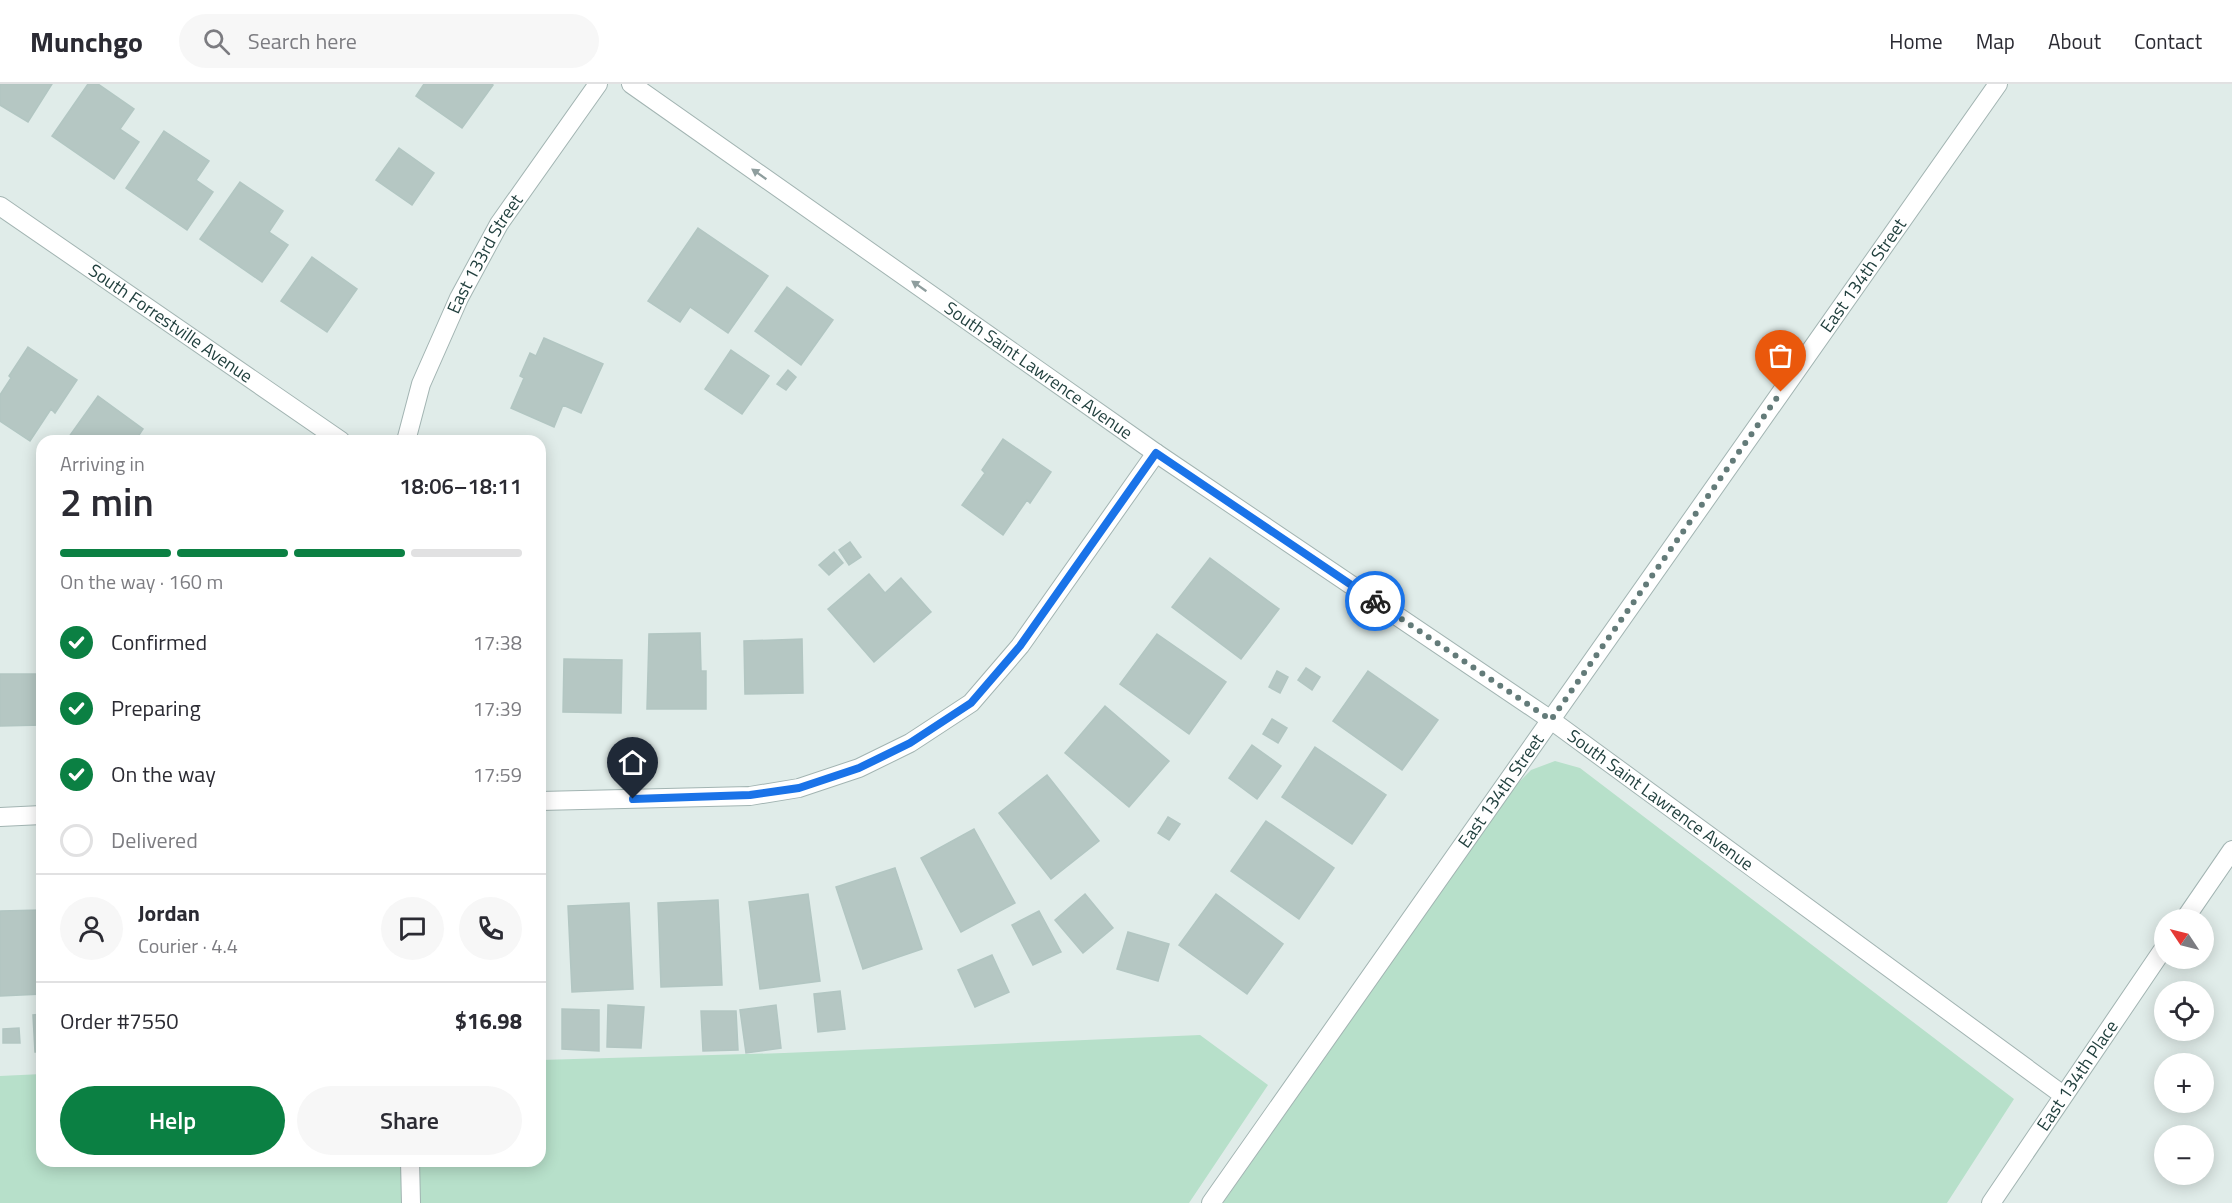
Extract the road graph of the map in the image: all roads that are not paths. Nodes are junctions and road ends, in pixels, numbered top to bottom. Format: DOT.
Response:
graph roads {
  1 [pos="598,84"];
  2 [pos="631,84"];
  3 [pos="1998,84"];
  4 [pos="0,206"];
  5 [pos="332,435"];
  6 [pos="408,435"];
  7 [pos="1156,453"];
  8 [pos="1551,720"];
  9 [pos="546,801"];
  10 [pos="36,815"];
  11 [pos="0,817"];
  12 [pos="2232,850"];
  13 [pos="2192,909"];
  14 [pos="2154,963"];
  15 [pos="2063,1095"];
  16 [pos="410,1167"];
  17 [pos="411,1203"];
  18 [pos="1211,1203"];
  19 [pos="1990,1203"];
  1 -- 6 [label="street, East 133rd Street"];
  7 -- 2 [label="street, South Saint Lawrence Avenue, one-way"];
  3 -- 8 [label="street, East 134th Street"];
  4 -- 5 [label="street, South Forrestville Avenue"];
  7 -- 8 [label="street, South Saint Lawrence Avenue"];
  7 -- 9 [label="street"];
  8 -- 15 [label="street, South Saint Lawrence Avenue"];
  8 -- 18 [label="street, East 134th Street"];
  10 -- 11 [label="street"];
  12 -- 13 [label="street"];
  14 -- 15 [label="street, East 134th Place"];
  15 -- 19 [label="street, East 134th Place"];
  16 -- 17 [label="street"];
}
